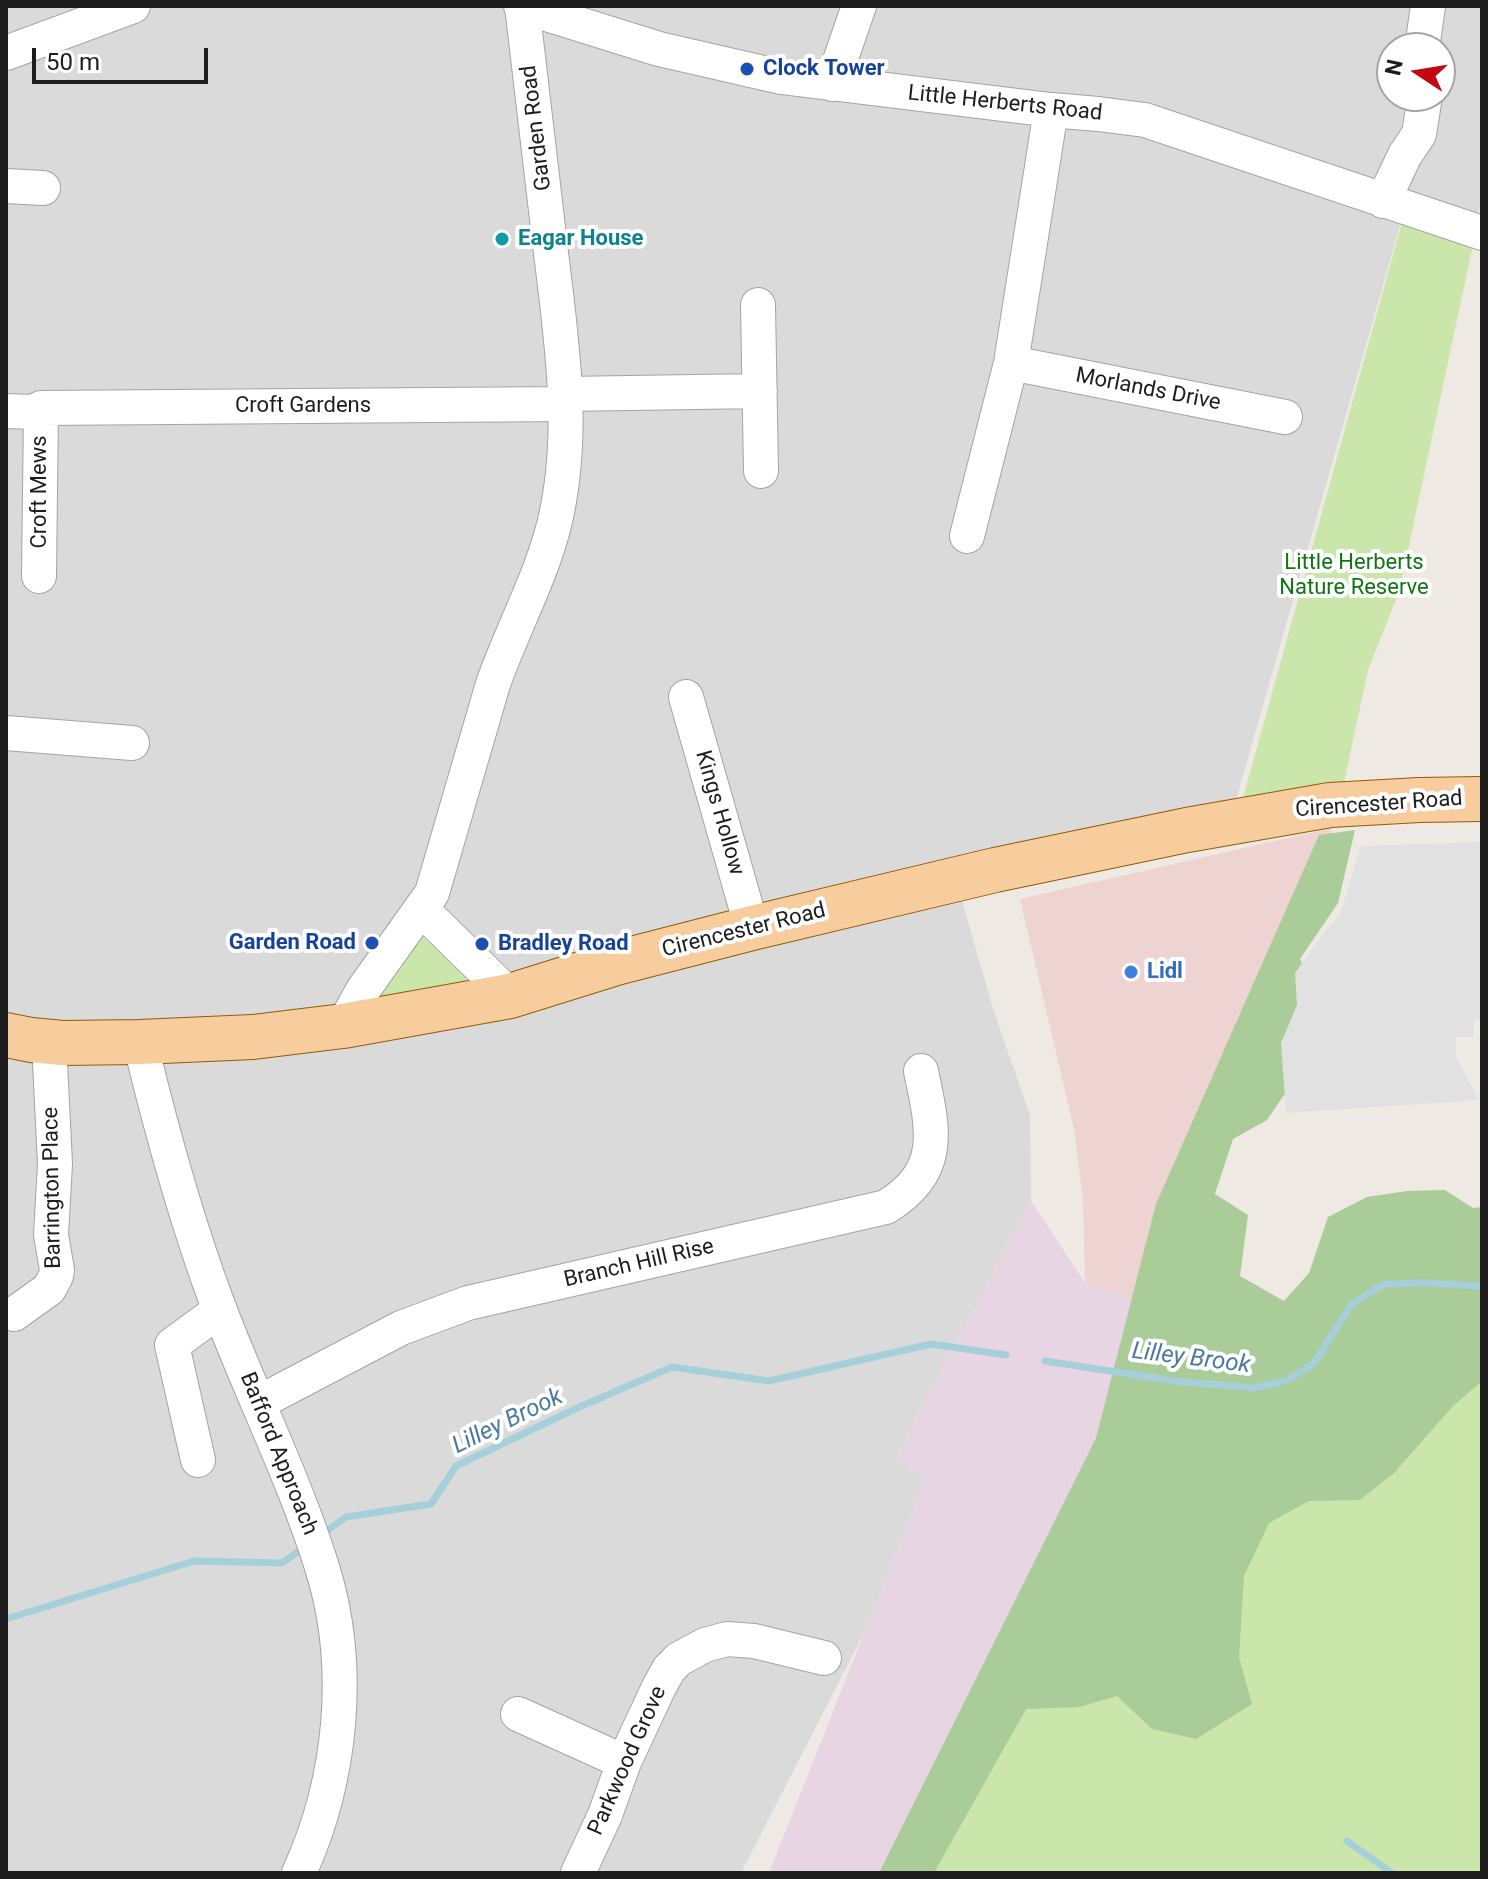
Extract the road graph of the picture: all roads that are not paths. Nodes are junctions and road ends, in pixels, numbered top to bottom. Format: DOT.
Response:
graph roads {
  1 [pos="133,6"];
  2 [pos="521,6"];
  3 [pos="859,6"];
  4 [pos="1428,6"];
  5 [pos="1424,32"];
  6 [pos="6,53"];
  7 [pos="832,84"];
  8 [pos="1051,110"];
  9 [pos="1422,112"];
  10 [pos="6,186"];
  11 [pos="43,188"];
  12 [pos="1383,201"];
  13 [pos="1482,233"];
  14 [pos="758,305"];
  15 [pos="1011,363"];
  16 [pos="760,391"];
  17 [pos="565,399"];
  18 [pos="6,403"];
  19 [pos="41,408"];
  20 [pos="6,411"];
  21 [pos="1285,417"];
  22 [pos="761,471"];
  23 [pos="967,536"];
  24 [pos="39,576"];
  25 [pos="686,697"];
  26 [pos="6,733"];
  27 [pos="132,743"];
  28 [pos="1482,799"];
  29 [pos="421,909"];
  30 [pos="752,928"];
  31 [pos="510,996"];
  32 [pos="343,1026"];
  33 [pos="6,1035"];
  34 [pos="49,1042"];
  35 [pos="140,1042"];
  36 [pos="921,1071"];
  37 [pos="220,1310"];
  38 [pos="14,1314"];
  39 [pos="258,1403"];
  40 [pos="198,1460"];
  41 [pos="824,1658"];
  42 [pos="518,1714"];
  43 [pos="624,1762"];
  44 [pos="310,1869"];
  45 [pos="578,1873"];
  1 -- 6 [label="street"];
  2 -- 7 [label="street, Little Herberts Road"];
  2 -- 17 [label="street, Garden Road"];
  3 -- 7 [label="street"];
  4 -- 5 [label="street"];
  7 -- 8 [label="street, Little Herberts Road"];
  8 -- 12 [label="street, Little Herberts Road"];
  8 -- 15 [label="street"];
  9 -- 12 [label="street"];
  10 -- 11 [label="street"];
  12 -- 13 [label="street, Little Herberts Road"];
  14 -- 16 [label="street"];
  15 -- 21 [label="street, Morlands Drive"];
  15 -- 23 [label="street"];
  16 -- 17 [label="street"];
  16 -- 22 [label="street"];
  17 -- 19 [label="street, Croft Gardens"];
  17 -- 29 [label="street, Garden Road"];
  18 -- 19 [label="street"];
  19 -- 20 [label="street"];
  19 -- 24 [label="street, Croft Mews"];
  25 -- 30 [label="street, Kings Hollow"];
  26 -- 27 [label="street"];
  28 -- 30 [label="main road, Cirencester Road"];
  29 -- 31 [label="street"];
  29 -- 32 [label="street"];
  30 -- 31 [label="main road, Cirencester Road"];
  31 -- 32 [label="main road, Cirencester Road"];
  32 -- 35 [label="main road, Cirencester Road"];
  33 -- 34 [label="main road, Cirencester Road"];
  34 -- 35 [label="main road, Cirencester Road"];
  34 -- 38 [label="street, Barrington Place"];
  35 -- 37 [label="street, Bafford Approach"];
  36 -- 39 [label="street, Branch Hill Rise"];
  37 -- 39 [label="street, Bafford Approach"];
  37 -- 40 [label="street"];
  39 -- 44 [label="street, Bafford Approach"];
  41 -- 43 [label="street, Parkwood Grove"];
  42 -- 43 [label="street"];
  43 -- 45 [label="street, Parkwood Grove"];
}
